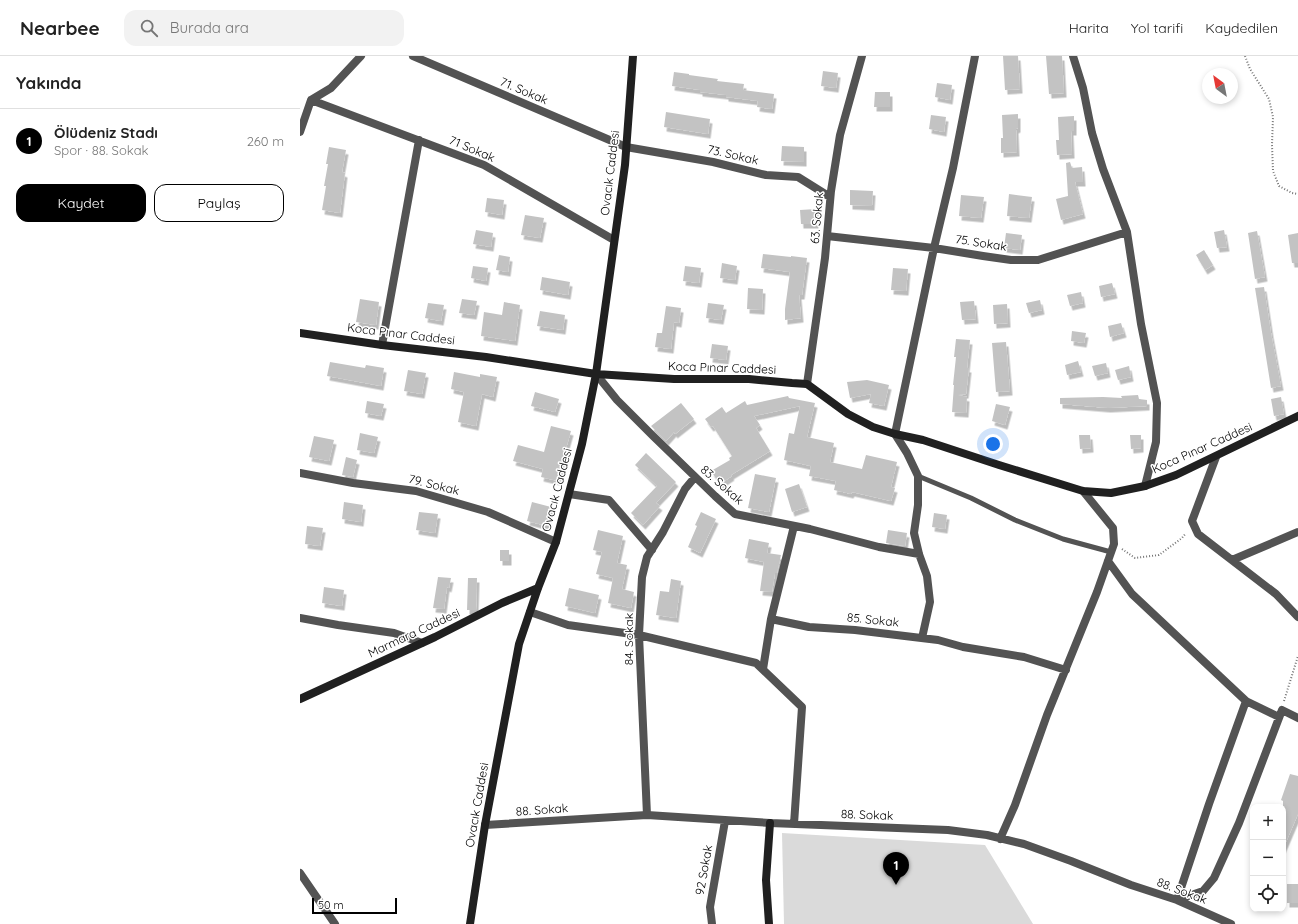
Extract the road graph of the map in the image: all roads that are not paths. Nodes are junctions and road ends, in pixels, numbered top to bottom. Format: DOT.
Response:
graph roads {
  1 [pos="361,56"];
  2 [pos="413,56"];
  3 [pos="633,56"];
  4 [pos="862,56"];
  5 [pos="975,56"];
  6 [pos="1073,56"];
  7 [pos="311,100"];
  8 [pos="300,132"];
  9 [pos="419,140"];
  10 [pos="626,147"];
  11 [pos="830,197"];
  12 [pos="1127,232"];
  13 [pos="827,236"];
  14 [pos="614,240"];
  15 [pos="934,248"];
  16 [pos="300,333"];
  17 [pos="382,344"];
  18 [pos="596,374"];
  19 [pos="807,384"];
  20 [pos="1298,416"];
  21 [pos="895,434"];
  22 [pos="1216,457"];
  23 [pos="300,473"];
  24 [pos="918,476"];
  25 [pos="695,477"];
  26 [pos="1146,486"];
  27 [pos="1083,491"];
  28 [pos="569,494"];
  29 [pos="794,526"];
  30 [pos="1298,532"];
  31 [pos="556,542"];
  32 [pos="652,550"];
  33 [pos="1111,552"];
  34 [pos="919,554"];
  35 [pos="1232,560"];
  36 [pos="1108,561"];
  37 [pos="538,588"];
  38 [pos="530,612"];
  39 [pos="1298,617"];
  40 [pos="300,618"];
  41 [pos="771,619"];
  42 [pos="639,635"];
  43 [pos="922,638"];
  44 [pos="422,643"];
  45 [pos="763,669"];
  46 [pos="1066,670"];
  47 [pos="300,699"];
  48 [pos="1246,701"];
  49 [pos="1280,713"];
  50 [pos="1298,718"];
  51 [pos="647,815"];
  52 [pos="725,820"];
  53 [pos="770,823"];
  54 [pos="794,824"];
  55 [pos="485,826"];
  56 [pos="1000,838"];
  57 [pos="300,873"];
  58 [pos="1177,900"];
  59 [pos="335,924"];
  60 [pos="470,924"];
  61 [pos="712,924"];
  62 [pos="769,924"];
  63 [pos="1232,924"];
  1 -- 7 [label="street"];
  2 -- 10 [label="street, 71. Sokak"];
  3 -- 10 [label="street, Ovacık Caddesi"];
  4 -- 11 [label="street, 63. Sokak"];
  5 -- 15 [label="street"];
  6 -- 12 [label="street"];
  7 -- 8 [label="street"];
  7 -- 9 [label="street, 71 Sokak"];
  9 -- 14 [label="street, 71 Sokak"];
  9 -- 17 [label="street"];
  10 -- 11 [label="street, 73. Sokak"];
  10 -- 14 [label="street, Ovacık Caddesi"];
  11 -- 13 [label="street, 63. Sokak"];
  12 -- 15 [label="street, 75. Sokak"];
  12 -- 26 [label="street"];
  13 -- 15 [label="street, 75. Sokak"];
  13 -- 19 [label="street, 63. Sokak"];
  14 -- 18 [label="street, Ovacık Caddesi"];
  15 -- 21 [label="street"];
  16 -- 17 [label="street, Koca Pınar Caddesi"];
  17 -- 18 [label="street, Koca Pınar Caddesi"];
  18 -- 19 [label="street, Koca Pınar Caddesi"];
  18 -- 25 [label="street, 83. Sokak"];
  18 -- 28 [label="street, Ovacık Caddesi"];
  19 -- 21 [label="street, Koca Pınar Caddesi"];
  20 -- 22 [label="street, Koca Pınar Caddesi"];
  21 -- 24 [label="street"];
  21 -- 27 [label="street, Koca Pınar Caddesi"];
  22 -- 26 [label="street, Koca Pınar Caddesi"];
  22 -- 35 [label="street"];
  23 -- 31 [label="street, 79. Sokak"];
  24 -- 33 [label="lane"];
  24 -- 34 [label="street"];
  25 -- 29 [label="street, 83. Sokak"];
  25 -- 32 [label="street, 84. Sokak"];
  26 -- 27 [label="street, Koca Pınar Caddesi"];
  27 -- 33 [label="street"];
  28 -- 31 [label="street, Ovacık Caddesi"];
  28 -- 32 [label="street"];
  29 -- 34 [label="street, 83. Sokak"];
  29 -- 41 [label="street"];
  30 -- 35 [label="street"];
  31 -- 37 [label="street, Ovacık Caddesi"];
  32 -- 42 [label="street, 84. Sokak"];
  33 -- 36 [label="street"];
  34 -- 43 [label="street"];
  35 -- 39 [label="street"];
  36 -- 46 [label="street"];
  36 -- 48 [label="street"];
  37 -- 38 [label="street, Ovacık Caddesi"];
  37 -- 44 [label="street, Marmara Caddesi"];
  38 -- 42 [label="street"];
  38 -- 55 [label="street, Ovacık Caddesi"];
  40 -- 44 [label="street"];
  41 -- 43 [label="street, 85. Sokak"];
  41 -- 45 [label="street"];
  42 -- 45 [label="street"];
  42 -- 51 [label="street, 84. Sokak"];
  43 -- 46 [label="street, 85. Sokak"];
  44 -- 47 [label="street, Marmara Caddesi"];
  45 -- 54 [label="street"];
  46 -- 56 [label="street"];
  48 -- 49 [label="street"];
  48 -- 58 [label="street"];
  49 -- 50 [label="street"];
  49 -- 58 [label="street"];
  51 -- 52 [label="street, 88. Sokak"];
  51 -- 55 [label="street, 88. Sokak"];
  52 -- 53 [label="street, 88. Sokak"];
  52 -- 61 [label="street, 92 Sokak"];
  53 -- 54 [label="street, 88. Sokak"];
  53 -- 62 [label="street"];
  54 -- 56 [label="street, 88. Sokak"];
  55 -- 60 [label="street, Ovacık Caddesi"];
  56 -- 58 [label="street, 88. Sokak"];
  57 -- 59 [label="street"];
  58 -- 63 [label="street, 88. Sokak"];
}
